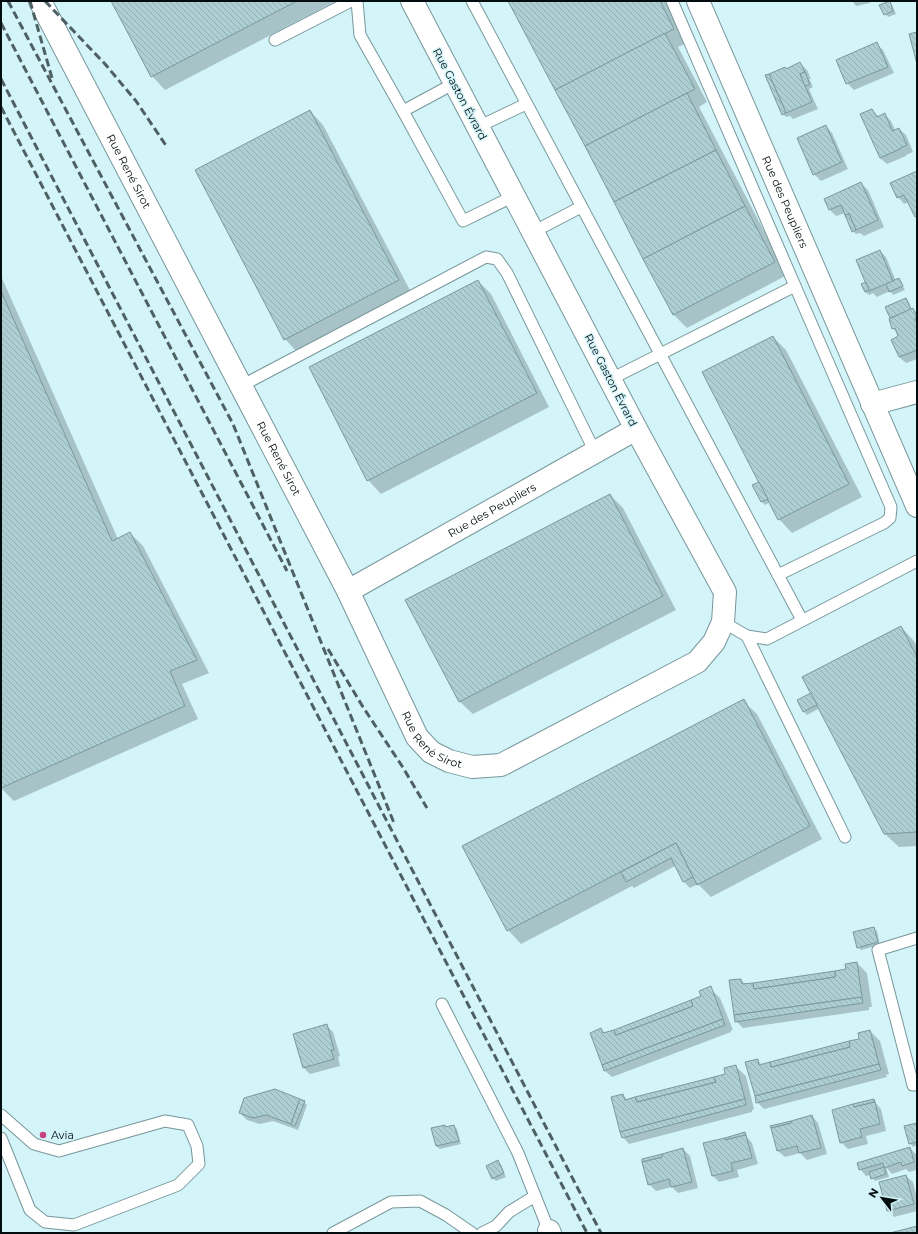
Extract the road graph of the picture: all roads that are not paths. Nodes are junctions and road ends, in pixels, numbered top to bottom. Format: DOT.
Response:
graph roads {
  1 [pos="40,1"];
  2 [pos="351,1"];
  3 [pos="358,1"];
  4 [pos="412,1"];
  5 [pos="472,1"];
  6 [pos="672,1"];
  7 [pos="698,1"];
  8 [pos="275,40"];
  9 [pos="455,83"];
  10 [pos="526,104"];
  11 [pos="403,110"];
  12 [pos="478,127"];
  13 [pos="514,196"];
  14 [pos="581,207"];
  15 [pos="533,232"];
  16 [pos="795,286"];
  17 [pos="659,354"];
  18 [pos="610,379"];
  19 [pos="241,386"];
  20 [pos="917,392"];
  21 [pos="872,404"];
  22 [pos="636,429"];
  23 [pos="595,452"];
  24 [pos="917,506"];
  25 [pos="917,561"];
  26 [pos="778,575"];
  27 [pos="348,591"];
  28 [pos="802,620"];
  29 [pos="723,622"];
  30 [pos="747,636"];
  31 [pos="600,713"];
  32 [pos="845,836"];
  33 [pos="917,938"];
  34 [pos="442,1004"];
  35 [pos="917,1085"];
  36 [pos="1,1115"];
  37 [pos="1,1138"];
  38 [pos="535,1196"];
  39 [pos="550,1232"];
  40 [pos="333,1233"];
  41 [pos="472,1233"];
  42 [pos="482,1233"];
  1 -- 19 [label="street, Rue René Sirot"];
  2 -- 8 [label="lane"];
  3 -- 11 [label="lane"];
  4 -- 9 [label="street, Rue Gaston Évrard"];
  5 -- 10 [label="lane"];
  6 -- 16 [label="lane"];
  7 -- 21 [label="street, Rue des Peupliers"];
  9 -- 11 [label="lane"];
  9 -- 12 [label="street, Rue Gaston Évrard"];
  10 -- 12 [label="lane"];
  10 -- 14 [label="lane"];
  11 -- 13 [label="lane"];
  12 -- 13 [label="street, Rue Gaston Évrard"];
  13 -- 15 [label="street, Rue Gaston Évrard"];
  14 -- 15 [label="lane"];
  14 -- 17 [label="lane"];
  15 -- 18 [label="street, Rue Gaston Évrard"];
  16 -- 17 [label="lane"];
  16 -- 26 [label="lane"];
  17 -- 18 [label="lane"];
  17 -- 26 [label="lane"];
  18 -- 22 [label="street, Rue Gaston Évrard"];
  19 -- 23 [label="lane"];
  19 -- 27 [label="street, Rue René Sirot"];
  20 -- 21 [label="street"];
  21 -- 24 [label="street, Rue des Peupliers"];
  22 -- 23 [label="street, Rue des Peupliers"];
  22 -- 29 [label="street, Rue Gaston Évrard"];
  23 -- 27 [label="street, Rue des Peupliers"];
  25 -- 28 [label="lane"];
  26 -- 28 [label="lane"];
  27 -- 31 [label="street, Rue René Sirot"];
  28 -- 30 [label="lane"];
  29 -- 30 [label="lane"];
  29 -- 31 [label="street, Rue Gaston Évrard"];
  30 -- 32 [label="lane"];
  33 -- 35 [label="lane"];
  34 -- 38 [label="lane"];
  36 -- 37 [label="lane"];
  38 -- 39 [label="lane"];
  38 -- 42 [label="lane"];
  40 -- 41 [label="lane"];
}
